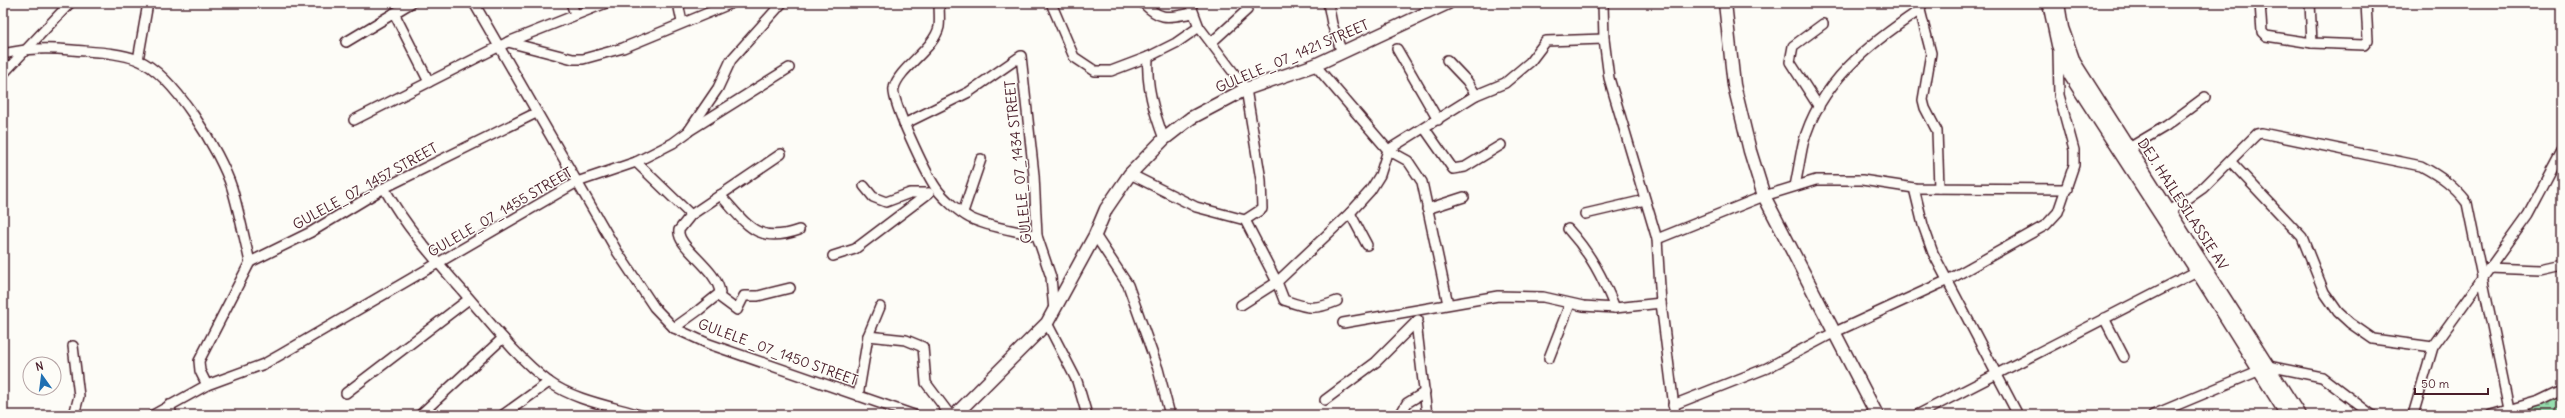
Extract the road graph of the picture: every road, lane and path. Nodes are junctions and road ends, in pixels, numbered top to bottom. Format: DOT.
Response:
graph roads {
  1 [pos="70,3"];
  2 [pos="148,3"];
  3 [pos="411,3"];
  4 [pos="474,3"];
  5 [pos="570,3"];
  6 [pos="606,3"];
  7 [pos="678,3"];
  8 [pos="732,3"];
  9 [pos="782,3"];
  10 [pos="939,3"];
  11 [pos="1051,3"];
  12 [pos="1143,3"];
  13 [pos="1190,3"];
  14 [pos="1328,3"];
  15 [pos="1448,3"];
  16 [pos="1603,3"];
  17 [pos="1724,3"];
  18 [pos="2049,3"];
  19 [pos="2058,3"];
  20 [pos="2260,3"];
  21 [pos="2310,3"];
  22 [pos="2366,3"];
  23 [pos="1921,7"];
  24 [pos="1247,10"];
  25 [pos="1194,12"];
  26 [pos="394,13"];
  27 [pos="575,14"];
  28 [pos="682,22"];
  29 [pos="1823,24"];
  30 [pos="1199,27"];
  31 [pos="1604,39"];
  32 [pos="346,42"];
  33 [pos="508,42"];
  34 [pos="1212,42"];
  35 [pos="2312,43"];
  36 [pos="2058,45"];
  37 [pos="499,47"];
  38 [pos="27,49"];
  39 [pos="1397,49"];
  40 [pos="1342,53"];
  41 [pos="3,54"];
  42 [pos="1148,56"];
  43 [pos="138,60"];
  44 [pos="1447,60"];
  45 [pos="1315,65"];
  46 [pos="789,68"];
  47 [pos="3,74"];
  48 [pos="429,82"];
  49 [pos="1246,89"];
  50 [pos="1476,95"];
  51 [pos="2205,97"];
  52 [pos="1819,106"];
  53 [pos="536,113"];
  54 [pos="354,120"];
  55 [pos="1438,120"];
  56 [pos="904,124"];
  57 [pos="1425,129"];
  58 [pos="688,132"];
  59 [pos="1164,139"];
  60 [pos="1501,145"];
  61 [pos="2129,148"];
  62 [pos="1388,150"];
  63 [pos="2562,151"];
  64 [pos="781,154"];
  65 [pos="981,159"];
  66 [pos="636,162"];
  67 [pos="2231,162"];
  68 [pos="1130,174"];
  69 [pos="576,182"];
  70 [pos="864,186"];
  71 [pos="1795,186"];
  72 [pos="384,188"];
  73 [pos="1914,188"];
  74 [pos="1939,188"];
  75 [pos="2067,189"];
  76 [pos="932,191"];
  77 [pos="720,195"];
  78 [pos="1464,196"];
  79 [pos="1764,196"];
  80 [pos="1645,200"];
  81 [pos="1427,209"];
  82 [pos="2170,211"];
  83 [pos="963,212"];
  84 [pos="1350,213"];
  85 [pos="1585,214"];
  86 [pos="691,215"];
  87 [pos="1245,220"];
  88 [pos="1568,229"];
  89 [pos="799,230"];
  90 [pos="1095,235"];
  91 [pos="1038,236"];
  92 [pos="1656,239"];
  93 [pos="1367,245"];
  94 [pos="833,256"];
  95 [pos="250,262"];
  96 [pos="438,263"];
  97 [pos="2562,265"];
  98 [pos="2489,268"];
  99 [pos="2197,270"];
  100 [pos="2483,278"];
  101 [pos="1948,280"];
  102 [pos="1277,282"];
  103 [pos="790,288"];
  104 [pos="718,296"];
  105 [pos="469,299"];
  106 [pos="1337,301"];
  107 [pos="1661,303"];
  108 [pos="1448,304"];
  109 [pos="1570,304"];
  110 [pos="1241,305"];
  111 [pos="880,307"];
  112 [pos="1615,308"];
  113 [pos="1431,309"];
  114 [pos="1054,311"];
  115 [pos="2104,318"];
  116 [pos="1416,322"];
  117 [pos="1047,323"];
  118 [pos="1343,323"];
  119 [pos="674,328"];
  120 [pos="1833,333"];
  121 [pos="868,336"];
  122 [pos="503,338"];
  123 [pos="73,346"];
  124 [pos="2432,347"];
  125 [pos="2124,357"];
  126 [pos="1549,358"];
  127 [pos="2263,368"];
  128 [pos="1996,376"];
  129 [pos="549,382"];
  130 [pos="207,385"];
  131 [pos="2562,390"];
  132 [pos="1426,392"];
  133 [pos="346,393"];
  134 [pos="858,396"];
  135 [pos="1325,400"];
  136 [pos="168,405"];
  137 [pos="1673,405"];
  138 [pos="2509,409"];
  139 [pos="74,415"];
  140 [pos="153,415"];
  141 [pos="172,415"];
  142 [pos="420,415"];
  143 [pos="502,415"];
  144 [pos="639,415"];
  145 [pos="914,415"];
  146 [pos="950,415"];
  147 [pos="955,415"];
  148 [pos="1086,415"];
  149 [pos="1170,415"];
  150 [pos="1400,415"];
  151 [pos="1427,415"];
  152 [pos="1675,415"];
  153 [pos="1877,415"];
  154 [pos="1918,415"];
  155 [pos="2018,415"];
  156 [pos="2153,415"];
  157 [pos="2286,415"];
  158 [pos="2299,415"];
  159 [pos="2372,415"];
  160 [pos="2413,415"];
  161 [pos="2491,415"];
  1 -- 38 [label="street"];
  2 -- 43 [label="street"];
  3 -- 26 [label="street"];
  4 -- 37 [label="street, GULELE _07_1450 STREET"];
  5 -- 27 [label="street"];
  6 -- 27 [label="street"];
  7 -- 28 [label="street"];
  8 -- 28 [label="street"];
  9 -- 58 [label="street, GULELE_07_1455 STREET"];
  10 -- 56 [label="street"];
  11 -- 42 [label="street"];
  12 -- 25 [label="street"];
  13 -- 25 [label="street"];
  14 -- 40 [label="street"];
  15 -- 40 [label="main road, GULELE _07_1421 STREET"];
  16 -- 31 [label="street"];
  17 -- 79 [label="main road"];
  18 -- 36 [label="main road"];
  19 -- 61 [label="main road, DEJ. HAILESILASSIE AV"];
  20 -- 35 [label="street"];
  21 -- 35 [label="street"];
  22 -- 35 [label="street"];
  23 -- 52 [label="street"];
  23 -- 74 [label="street"];
  24 -- 34 [label="street"];
  25 -- 30 [label="street"];
  26 -- 32 [label="street"];
  26 -- 48 [label="street"];
  27 -- 33 [label="street"];
  28 -- 33 [label="street"];
  29 -- 52 [label="street"];
  30 -- 34 [label="street"];
  30 -- 42 [label="street"];
  31 -- 50 [label="street"];
  31 -- 80 [label="street"];
  33 -- 37 [label="street"];
  34 -- 49 [label="street"];
  36 -- 75 [label="street"];
  36 -- 99 [label="main road"];
  37 -- 48 [label="street"];
  37 -- 53 [label="street, GULELE _07_1450 STREET"];
  38 -- 41 [label="street"];
  38 -- 43 [label="street"];
  38 -- 47 [label="street"];
  39 -- 55 [label="street"];
  40 -- 45 [label="main road, GULELE _07_1421 STREET"];
  42 -- 59 [label="street"];
  43 -- 95 [label="street"];
  44 -- 50 [label="street"];
  45 -- 49 [label="main road, GULELE _07_1421 STREET"];
  45 -- 62 [label="street"];
  46 -- 58 [label="street"];
  48 -- 54 [label="street"];
  49 -- 59 [label="main road, GULELE _07_1421 STREET"];
  49 -- 87 [label="street"];
  50 -- 55 [label="street"];
  51 -- 61 [label="street"];
  52 -- 71 [label="street"];
  53 -- 69 [label="street, GULELE _07_1450 STREET"];
  53 -- 72 [label="street, GULELE_07_1457 STREET"];
  55 -- 57 [label="street"];
  56 -- 76 [label="street"];
  56 -- 91 [label="street, GULELE_07_1434 STREET"];
  57 -- 60 [label="street"];
  57 -- 62 [label="street"];
  58 -- 66 [label="street, GULELE_07_1455 STREET"];
  59 -- 68 [label="main road, GULELE _07_1421 STREET"];
  61 -- 82 [label="main road, DEJ. HAILESILASSIE AV"];
  62 -- 81 [label="street"];
  62 -- 84 [label="street"];
  63 -- 98 [label="street"];
  64 -- 77 [label="street"];
  65 -- 83 [label="street"];
  66 -- 69 [label="street, GULELE_07_1455 STREET"];
  66 -- 86 [label="street"];
  67 -- 82 [label="street"];
  67 -- 100 [label="street"];
  67 -- 124 [label="street"];
  68 -- 87 [label="street"];
  68 -- 90 [label="main road, GULELE _07_1421 STREET"];
  69 -- 96 [label="street, GULELE_07_1455 STREET"];
  69 -- 119 [label="street, GULELE _07_1450 STREET"];
  70 -- 76 [label="street"];
  71 -- 73 [label="street"];
  71 -- 79 [label="street"];
  72 -- 95 [label="street, GULELE_07_1457 STREET"];
  72 -- 96 [label="street"];
  73 -- 74 [label="street"];
  73 -- 101 [label="street"];
  74 -- 75 [label="street"];
  75 -- 101 [label="street"];
  76 -- 83 [label="street"];
  76 -- 94 [label="street"];
  77 -- 86 [label="street"];
  77 -- 89 [label="street"];
  78 -- 81 [label="street"];
  79 -- 92 [label="street"];
  79 -- 120 [label="main road"];
  80 -- 85 [label="street"];
  80 -- 92 [label="street"];
  81 -- 108 [label="street"];
  82 -- 127 [label="main road, DEJ. HAILESILASSIE AV"];
  83 -- 91 [label="street"];
  84 -- 93 [label="street"];
  84 -- 102 [label="street"];
  86 -- 104 [label="street"];
  87 -- 102 [label="street"];
  88 -- 112 [label="street"];
  90 -- 114 [label="main road, GULELE _07_1421 STREET"];
  90 -- 149 [label="street"];
  91 -- 114 [label="street, GULELE_07_1434 STREET"];
  92 -- 107 [label="street"];
  95 -- 130 [label="street"];
  96 -- 105 [label="street"];
  96 -- 130 [label="street, GULELE_07_1455 STREET"];
  97 -- 98 [label="street"];
  98 -- 100 [label="street"];
  99 -- 115 [label="street"];
  99 -- 127 [label="main road"];
  100 -- 124 [label="street"];
  100 -- 138 [label="street"];
  101 -- 120 [label="street"];
  101 -- 128 [label="street"];
  102 -- 106 [label="street"];
  102 -- 110 [label="street"];
  103 -- 104 [label="street"];
  104 -- 119 [label="street"];
  105 -- 122 [label="street"];
  105 -- 133 [label="street"];
  107 -- 112 [label="street"];
  107 -- 137 [label="street"];
  108 -- 109 [label="street"];
  108 -- 113 [label="street"];
  109 -- 112 [label="street"];
  109 -- 126 [label="street"];
  111 -- 121 [label="street"];
  113 -- 116 [label="street"];
  113 -- 118 [label="street"];
  114 -- 117 [label="main road, GULELE _07_1421 STREET"];
  115 -- 125 [label="street"];
  115 -- 128 [label="street"];
  116 -- 132 [label="street"];
  116 -- 135 [label="street"];
  117 -- 147 [label="main road, GULELE _07_1421 STREET"];
  117 -- 148 [label="street"];
  119 -- 134 [label="street, GULELE _07_1450 STREET"];
  120 -- 137 [label="street"];
  120 -- 153 [label="main road"];
  121 -- 134 [label="street"];
  121 -- 146 [label="street"];
  122 -- 129 [label="street"];
  122 -- 142 [label="street"];
  123 -- 139 [label="street"];
  124 -- 160 [label="street"];
  127 -- 156 [label="street"];
  127 -- 157 [label="main road"];
  127 -- 158 [label="main road, DEJ. HAILESILASSIE AV"];
  127 -- 159 [label="street"];
  128 -- 154 [label="street"];
  128 -- 155 [label="street"];
  129 -- 143 [label="street"];
  129 -- 144 [label="street"];
  130 -- 136 [label="street, GULELE_07_1455 STREET"];
  131 -- 138 [label="street"];
  132 -- 150 [label="street"];
  132 -- 151 [label="street"];
  134 -- 145 [label="street, GULELE _07_1450 STREET"];
  136 -- 140 [label="street, GULELE_07_1455 STREET"];
  136 -- 141 [label="street"];
  137 -- 152 [label="street"];
  138 -- 161 [label="street"];
}
